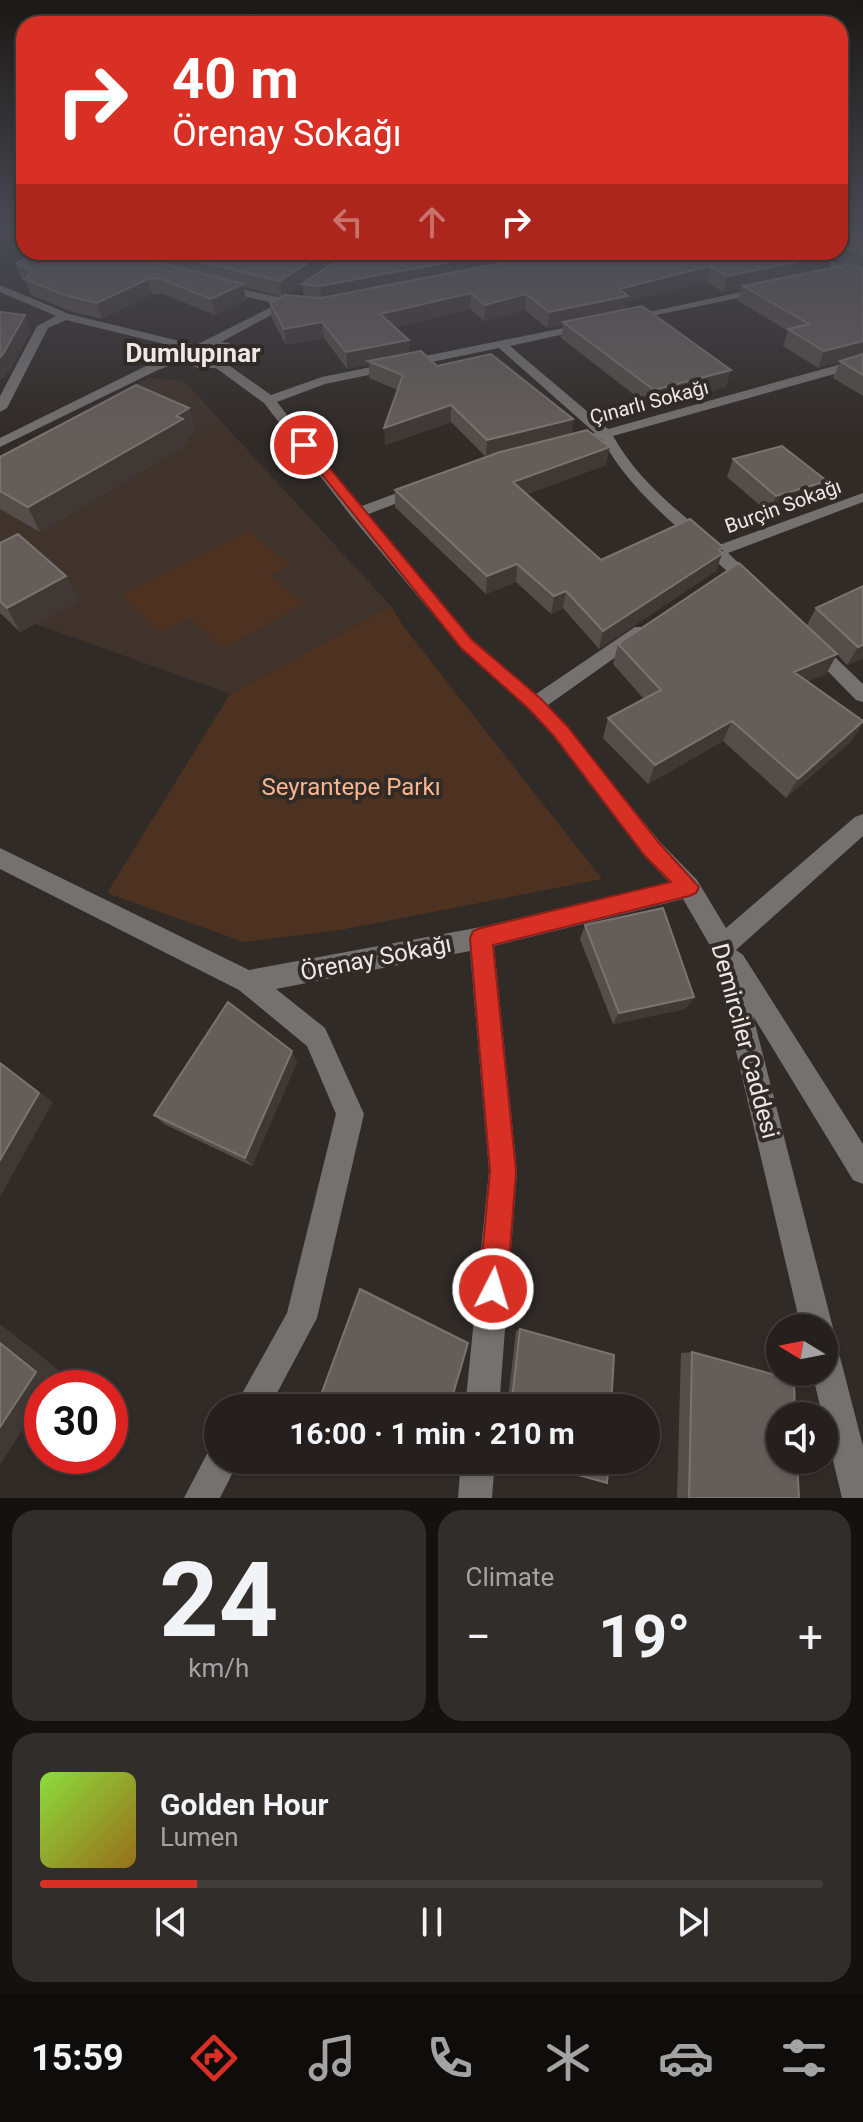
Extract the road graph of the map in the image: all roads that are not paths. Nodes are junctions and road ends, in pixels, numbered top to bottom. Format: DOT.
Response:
graph roads {
  1 [pos="23,298"];
  2 [pos="260,298"];
  3 [pos="293,298"];
  4 [pos="723,298"];
  5 [pos="285,304"];
  6 [pos="310,307"];
  7 [pos="65,316"];
  8 [pos="621,319"];
  9 [pos="606,322"];
  10 [pos="501,344"];
  11 [pos="195,350"];
  12 [pos="863,362"];
  13 [pos="219,364"];
  14 [pos="2,399"];
  15 [pos="269,400"];
  16 [pos="606,435"];
  17 [pos="0,443"];
  18 [pos="562,446"];
  19 [pos="430,486"];
  20 [pos="863,497"];
  21 [pos="356,513"];
  22 [pos="717,551"];
  23 [pos="768,601"];
  24 [pos="657,621"];
  25 [pos="800,632"];
  26 [pos="863,695"];
  27 [pos="535,704"];
  28 [pos="863,823"];
  29 [pos="3,863"];
  30 [pos="689,887"];
  31 [pos="481,938"];
  32 [pos="723,946"];
  33 [pos="248,982"];
  34 [pos="863,1170"];
  35 [pos="814,1314"];
  36 [pos="831,1386"];
  37 [pos="259,1394"];
  38 [pos="483,1394"];
  39 [pos="214,1474"];
  40 [pos="477,1474"];
  41 [pos="201,1498"];
  42 [pos="475,1498"];
  43 [pos="859,1498"];
  1 -- 7 [label="street"];
  2 -- 5 [label="street"];
  3 -- 5 [label="street"];
  4 -- 8 [label="street"];
  5 -- 6 [label="street"];
  5 -- 11 [label="street"];
  7 -- 11 [label="street"];
  7 -- 14 [label="street"];
  9 -- 10 [label="street"];
  10 -- 15 [label="street"];
  10 -- 16 [label="street"];
  11 -- 13 [label="street"];
  11 -- 13 [label="street"];
  11 -- 17 [label="street"];
  12 -- 16 [label="street, Çınarlı Sokağı"];
  13 -- 15 [label="street, Demirciler Caddesi"];
  15 -- 21 [label="street, Demirciler Caddesi"];
  16 -- 18 [label="street, Çınarlı Sokağı"];
  16 -- 22 [label="street"];
  19 -- 21 [label="street"];
  20 -- 22 [label="street, Burçin Sokağı"];
  21 -- 27 [label="street, Demirciler Caddesi"];
  22 -- 23 [label="street"];
  24 -- 27 [label="street"];
  25 -- 26 [label="street"];
  27 -- 30 [label="street, Demirciler Caddesi"];
  28 -- 32 [label="street"];
  29 -- 33 [label="street"];
  30 -- 31 [label="street, Örenay Sokağı"];
  30 -- 32 [label="street, Demirciler Caddesi"];
  31 -- 33 [label="street, Örenay Sokağı"];
  31 -- 38 [label="street"];
  32 -- 34 [label="street"];
  32 -- 35 [label="street, Demirciler Caddesi"];
  33 -- 37 [label="street"];
  36 -- 43 [label="street"];
  39 -- 41 [label="street"];
  40 -- 42 [label="street"];
}
